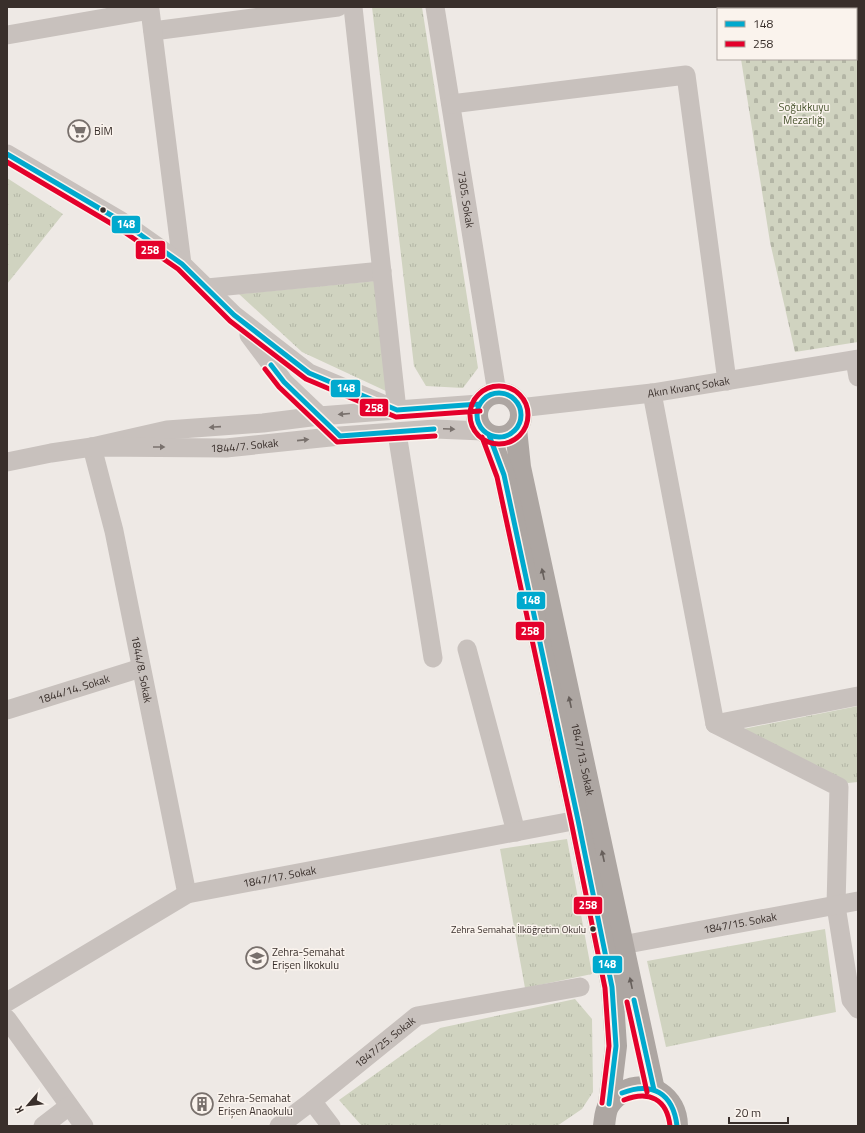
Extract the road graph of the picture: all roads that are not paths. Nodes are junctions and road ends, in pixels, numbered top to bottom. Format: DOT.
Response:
graph roads {
  1 [pos="338,7"];
  2 [pos="353,7"];
  3 [pos="435,7"];
  4 [pos="153,8"];
  5 [pos="153,31"];
  6 [pos="7,35"];
  7 [pos="451,104"];
  8 [pos="7,154"];
  9 [pos="182,264"];
  10 [pos="382,270"];
  11 [pos="207,288"];
  12 [pos="234,315"];
  13 [pos="857,365"];
  14 [pos="727,381"];
  15 [pos="652,393"];
  16 [pos="488,398"];
  17 [pos="397,410"];
  18 [pos="319,416"];
  19 [pos="517,419"];
  20 [pos="397,433"];
  21 [pos="486,433"];
  22 [pos="340,436"];
  23 [pos="92,447"];
  24 [pos="7,462"];
  25 [pos="467,649"];
  26 [pos="433,658"];
  27 [pos="142,668"];
  28 [pos="858,696"];
  29 [pos="7,710"];
  30 [pos="715,724"];
  31 [pos="578,820"];
  32 [pos="516,832"];
  33 [pos="187,894"];
  34 [pos="858,901"];
  35 [pos="836,906"];
  36 [pos="622,945"];
  37 [pos="580,987"];
  38 [pos="7,1002"];
  39 [pos="858,1009"];
  40 [pos="7,1019"];
  41 [pos="654,1090"];
  42 [pos="312,1102"];
  43 [pos="69,1106"];
  44 [pos="603,1118"];
  45 [pos="43,1126"];
  46 [pos="84,1126"];
  47 [pos="279,1126"];
  48 [pos="331,1126"];
  49 [pos="677,1126"];
  1 -- 5 [label="street"];
  2 -- 10 [label="street"];
  3 -- 7 [label="street, 7305. Sokak"];
  4 -- 5 [label="street"];
  4 -- 6 [label="street"];
  5 -- 9 [label="street"];
  7 -- 14 [label="street"];
  7 -- 16 [label="street, 7305. Sokak"];
  8 -- 9 [label="street"];
  9 -- 11 [label="street"];
  10 -- 11 [label="street"];
  10 -- 17 [label="street"];
  11 -- 12 [label="street"];
  12 -- 17 [label="street"];
  12 -- 18 [label="street"];
  13 -- 14 [label="street, Akın Kıvanç Sokak"];
  14 -- 15 [label="street, Akın Kıvanç Sokak"];
  15 -- 19 [label="street, Akın Kıvanç Sokak"];
  15 -- 30 [label="street"];
  16 -- 17 [label="street"];
  16 -- 19 [label="main road"];
  16 -- 21 [label="main road"];
  17 -- 18 [label="street, one-way"];
  18 -- 22 [label="street"];
  18 -- 23 [label="street, one-way"];
  19 -- 21 [label="main road"];
  36 -- 19 [label="main road, 1847/13. Sokak, one-way"];
  20 -- 21 [label="street, 1844/7. Sokak, one-way"];
  20 -- 22 [label="street, 1844/7. Sokak"];
  20 -- 26 [label="street"];
  21 -- 31 [label="main road, 1847/13. Sokak"];
  23 -- 22 [label="street, 1844/7. Sokak, one-way"];
  23 -- 24 [label="street, 1844/7. Sokak"];
  23 -- 27 [label="street, 1844/8. Sokak"];
  25 -- 32 [label="street"];
  27 -- 29 [label="street, 1844/14. Sokak"];
  27 -- 33 [label="street, 1844/8. Sokak"];
  28 -- 30 [label="street"];
  30 -- 35 [label="street"];
  31 -- 32 [label="street, 1847/17. Sokak"];
  31 -- 44 [label="main road, 1847/13. Sokak"];
  32 -- 33 [label="street, 1847/17. Sokak"];
  33 -- 38 [label="street, 1847/17. Sokak"];
  34 -- 35 [label="street, 1847/15. Sokak"];
  35 -- 36 [label="street, 1847/15. Sokak"];
  35 -- 39 [label="street"];
  41 -- 36 [label="main road, 1847/13. Sokak, one-way"];
  37 -- 42 [label="street, 1847/25. Sokak"];
  40 -- 43 [label="street"];
  41 -- 44 [label="main road"];
  41 -- 49 [label="main road"];
  42 -- 47 [label="street, 1847/25. Sokak"];
  42 -- 48 [label="street"];
  43 -- 45 [label="street"];
  43 -- 46 [label="street"];
}
